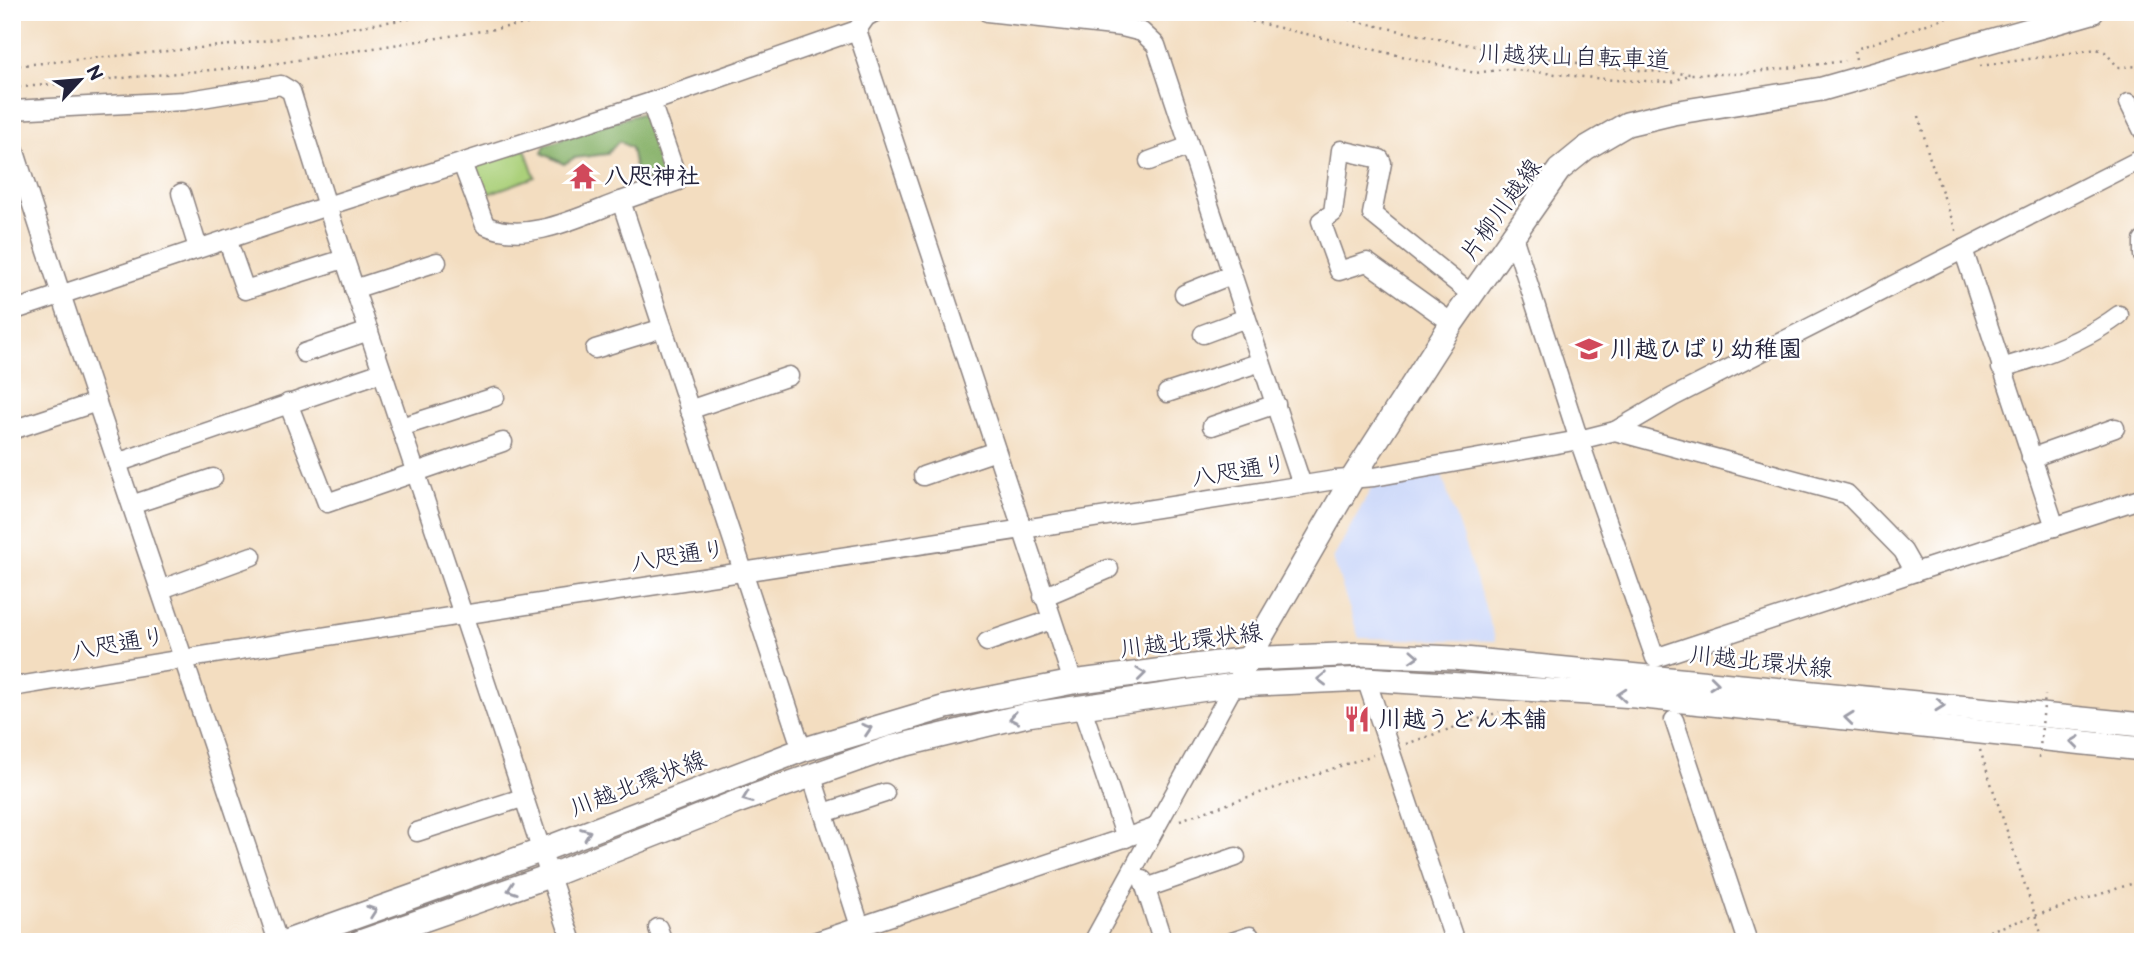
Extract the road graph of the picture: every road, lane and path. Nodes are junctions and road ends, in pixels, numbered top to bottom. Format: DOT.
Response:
graph roads {
  1 [pos="454,12"];
  2 [pos="602,12"];
  3 [pos="876,12"];
  4 [pos="987,12"];
  5 [pos="1211,12"];
  6 [pos="1315,12"];
  7 [pos="1961,12"];
  8 [pos="2092,12"];
  9 [pos="857,30"];
  10 [pos="12,66"];
  11 [pos="2143,66"];
  12 [pos="1968,68"];
  13 [pos="1691,74"];
  14 [pos="12,88"];
  15 [pos="651,102"];
  16 [pos="2129,103"];
  17 [pos="12,110"];
  18 [pos="1919,116"];
  19 [pos="2143,131"];
  20 [pos="12,142"];
  21 [pos="1187,147"];
  22 [pos="2143,158"];
  23 [pos="1149,161"];
  24 [pos="462,163"];
  25 [pos="181,193"];
  26 [pos="621,201"];
  27 [pos="327,206"];
  28 [pos="1512,233"];
  29 [pos="227,239"];
  30 [pos="2143,241"];
  31 [pos="198,248"];
  32 [pos="1963,249"];
  33 [pos="2143,256"];
  34 [pos="344,258"];
  35 [pos="437,262"];
  36 [pos="1231,275"];
  37 [pos="354,289"];
  38 [pos="1184,294"];
  39 [pos="1472,295"];
  40 [pos="61,296"];
  41 [pos="12,311"];
  42 [pos="2119,315"];
  43 [pos="1246,318"];
  44 [pos="1452,323"];
  45 [pos="663,328"];
  46 [pos="369,331"];
  47 [pos="1203,334"];
  48 [pos="595,349"];
  49 [pos="304,353"];
  50 [pos="1261,362"];
  51 [pos="2001,368"];
  52 [pos="382,372"];
  53 [pos="789,376"];
  54 [pos="1167,393"];
  55 [pos="495,397"];
  56 [pos="97,402"];
  57 [pos="288,403"];
  58 [pos="1276,404"];
  59 [pos="689,410"];
  60 [pos="1212,426"];
  61 [pos="401,427"];
  62 [pos="2115,428"];
  63 [pos="12,430"];
  64 [pos="1615,431"];
  65 [pos="1579,440"];
  66 [pos="503,442"];
  67 [pos="996,451"];
  68 [pos="2031,458"];
  69 [pos="117,463"];
  70 [pos="415,471"];
  71 [pos="923,476"];
  72 [pos="213,478"];
  73 [pos="1352,479"];
  74 [pos="1302,485"];
  75 [pos="2143,498"];
  76 [pos="134,504"];
  77 [pos="2054,527"];
  78 [pos="1022,530"];
  79 [pos="252,556"];
  80 [pos="1110,569"];
  81 [pos="741,570"];
  82 [pos="1915,572"];
  83 [pos="162,589"];
  84 [pos="1043,597"];
  85 [pos="463,615"];
  86 [pos="1051,620"];
  87 [pos="988,642"];
  88 [pos="185,658"];
  89 [pos="1248,659"];
  90 [pos="1366,679"];
  91 [pos="1073,682"];
  92 [pos="1234,685"];
  93 [pos="12,687"];
  94 [pos="2045,695"];
  95 [pos="1081,705"];
  96 [pos="1499,712"];
  97 [pos="1674,720"];
  98 [pos="2143,725"];
  99 [pos="1974,730"];
  100 [pos="1390,749"];
  101 [pos="2143,749"];
  102 [pos="802,750"];
  103 [pos="2039,758"];
  104 [pos="811,774"];
  105 [pos="885,793"];
  106 [pos="522,798"];
  107 [pos="824,813"];
  108 [pos="1154,828"];
  109 [pos="417,832"];
  110 [pos="1126,838"];
  111 [pos="540,851"];
  112 [pos="1236,857"];
  113 [pos="1137,863"];
  114 [pos="549,876"];
  115 [pos="2143,880"];
  116 [pos="1146,888"];
  117 [pos="2036,916"];
  118 [pos="862,934"];
  119 [pos="1250,936"];
  120 [pos="278,942"];
  121 [pos="285,942"];
  122 [pos="360,942"];
  123 [pos="572,942"];
  124 [pos="814,942"];
  125 [pos="1094,942"];
  126 [pos="1163,942"];
  127 [pos="1231,942"];
  128 [pos="1455,942"];
  129 [pos="1748,942"];
  130 [pos="1956,942"];
  131 [pos="2044,942"];
  1 -- 10 [label="path"];
  2 -- 14 [label="path"];
  3 -- 9 [label="street"];
  4 -- 21 [label="street"];
  5 -- 13 [label="path, 川越狭山自転車道"];
  6 -- 13 [label="path"];
  7 -- 13 [label="path, 川越狭山自転車道"];
  8 -- 28 [label="main road, 片柳川越線"];
  9 -- 15 [label="street"];
  9 -- 67 [label="street"];
  11 -- 12 [label="path"];
  15 -- 24 [label="street"];
  15 -- 26 [label="street"];
  16 -- 19 [label="street"];
  17 -- 27 [label="street"];
  18 -- 32 [label="path"];
  20 -- 40 [label="street"];
  21 -- 23 [label="street"];
  21 -- 36 [label="street"];
  22 -- 32 [label="street"];
  24 -- 26 [label="street"];
  24 -- 27 [label="street"];
  25 -- 31 [label="street"];
  26 -- 45 [label="street"];
  27 -- 29 [label="street"];
  27 -- 34 [label="street"];
  28 -- 39 [label="main road, 片柳川越線"];
  28 -- 65 [label="street"];
  29 -- 31 [label="street"];
  29 -- 34 [label="street"];
  30 -- 33 [label="street"];
  31 -- 40 [label="street"];
  32 -- 51 [label="street"];
  32 -- 64 [label="street"];
  34 -- 37 [label="street"];
  35 -- 37 [label="street"];
  36 -- 38 [label="street"];
  36 -- 43 [label="street"];
  37 -- 46 [label="street"];
  39 -- 44 [label="main road, 片柳川越線"];
  39 -- 44 [label="street"];
  40 -- 41 [label="street"];
  40 -- 56 [label="street"];
  42 -- 51 [label="street"];
  43 -- 47 [label="street"];
  43 -- 50 [label="street"];
  44 -- 73 [label="main road, 片柳川越線"];
  45 -- 48 [label="street"];
  45 -- 59 [label="street"];
  46 -- 49 [label="street"];
  46 -- 52 [label="street"];
  50 -- 54 [label="street"];
  50 -- 58 [label="street"];
  51 -- 68 [label="street"];
  52 -- 57 [label="street"];
  52 -- 61 [label="street"];
  53 -- 59 [label="street"];
  55 -- 61 [label="street"];
  56 -- 63 [label="street"];
  56 -- 69 [label="street"];
  57 -- 69 [label="street"];
  57 -- 70 [label="street"];
  58 -- 60 [label="street"];
  58 -- 74 [label="street"];
  59 -- 81 [label="street"];
  61 -- 70 [label="street"];
  62 -- 68 [label="street"];
  64 -- 65 [label="street, 八咫通り"];
  64 -- 82 [label="street"];
  65 -- 73 [label="street, 八咫通り"];
  65 -- 82 [label="street"];
  66 -- 70 [label="street"];
  67 -- 71 [label="street"];
  67 -- 78 [label="street"];
  68 -- 77 [label="street"];
  69 -- 76 [label="street"];
  70 -- 85 [label="street"];
  72 -- 76 [label="street"];
  73 -- 74 [label="street, 八咫通り"];
  73 -- 89 [label="main road, 片柳川越線"];
  74 -- 78 [label="street, 八咫通り"];
  75 -- 77 [label="street"];
  76 -- 83 [label="street"];
  77 -- 82 [label="street"];
  78 -- 81 [label="street, 八咫通り"];
  78 -- 84 [label="street"];
  79 -- 83 [label="street"];
  80 -- 84 [label="street"];
  81 -- 85 [label="street, 八咫通り"];
  81 -- 102 [label="street"];
  83 -- 88 [label="street"];
  84 -- 86 [label="street"];
  85 -- 88 [label="street, 八咫通り"];
  85 -- 106 [label="street"];
  86 -- 87 [label="street"];
  86 -- 91 [label="street"];
  88 -- 93 [label="street, 八咫通り"];
  88 -- 120 [label="street"];
  91 -- 89 [label="main road, 川越北環状線, one-way"];
  89 -- 92 [label="main road, 片柳川越線"];
  89 -- 98 [label="main road, 川越北環状線, one-way"];
  90 -- 92 [label="main road, 川越北環状線, one-way"];
  99 -- 90 [label="main road, 川越北環状線, one-way"];
  90 -- 100 [label="street"];
  102 -- 91 [label="main road, 川越北環状線, one-way"];
  92 -- 95 [label="main road, 川越北環状線"];
  92 -- 108 [label="street"];
  94 -- 103 [label="path, bridge"];
  95 -- 104 [label="main road, 川越北環状線, one-way"];
  95 -- 110 [label="street"];
  96 -- 100 [label="path"];
  97 -- 129 [label="street"];
  101 -- 99 [label="main road, 川越北環状線, one-way"];
  99 -- 117 [label="path"];
  100 -- 108 [label="path"];
  100 -- 128 [label="street"];
  111 -- 102 [label="main road, 川越北環状線, one-way"];
  104 -- 107 [label="street"];
  104 -- 114 [label="main road, 川越北環状線, one-way"];
  105 -- 107 [label="street"];
  106 -- 109 [label="street"];
  106 -- 111 [label="street"];
  107 -- 118 [label="street"];
  108 -- 110 [label="street"];
  108 -- 113 [label="street"];
  110 -- 118 [label="street"];
  111 -- 114 [label="street"];
  121 -- 111 [label="main road, 川越北環状線, one-way"];
  112 -- 116 [label="street"];
  113 -- 116 [label="street"];
  113 -- 125 [label="street"];
  114 -- 122 [label="main road, 川越北環状線, one-way"];
  114 -- 123 [label="street"];
  115 -- 117 [label="path"];
  116 -- 126 [label="street"];
  117 -- 130 [label="path"];
  117 -- 131 [label="path"];
  118 -- 124 [label="street"];
  119 -- 127 [label="street"];
}
